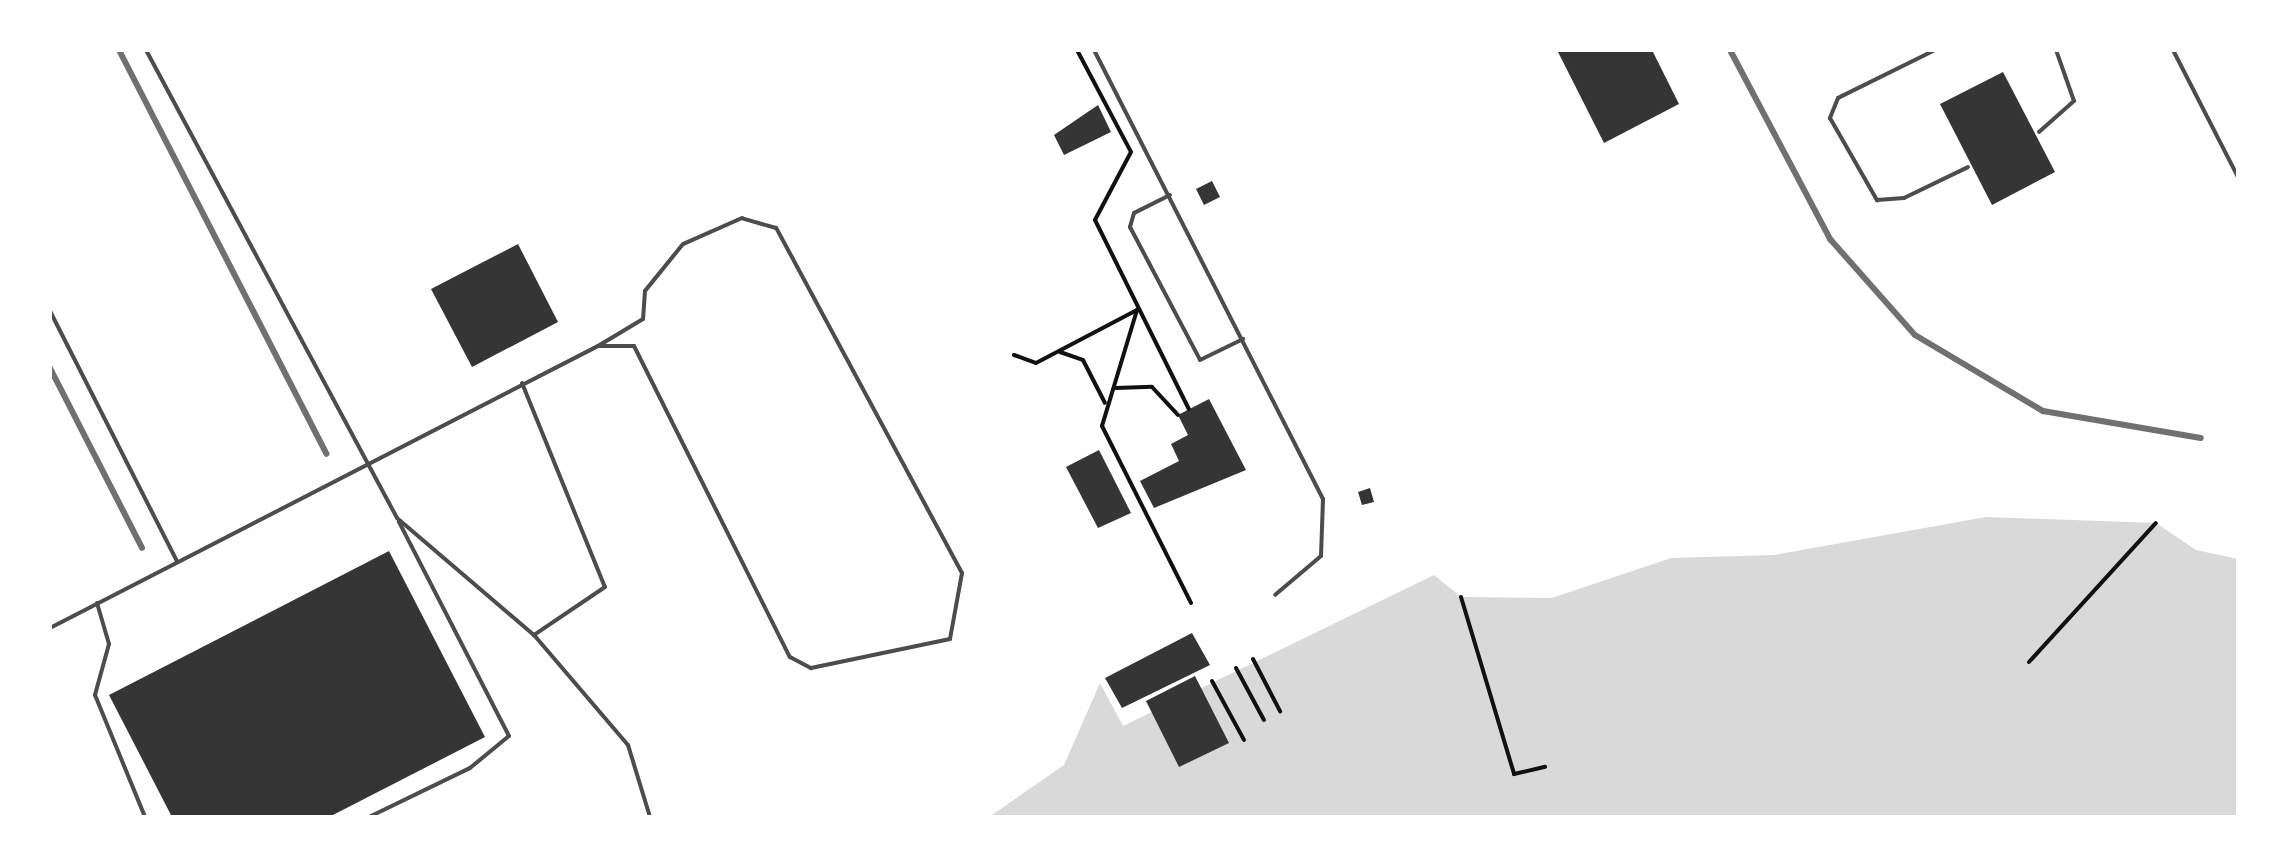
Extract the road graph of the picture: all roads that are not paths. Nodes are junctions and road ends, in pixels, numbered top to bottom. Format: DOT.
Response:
graph roads {
  1 [pos="146,50"];
  2 [pos="1094,50"];
  3 [pos="1935,50"];
  4 [pos="2056,50"];
  5 [pos="2173,50"];
  6 [pos="2039,132"];
  7 [pos="1968,167"];
  8 [pos="2238,178"];
  9 [pos="1170,195"];
  10 [pos="50,311"];
  11 [pos="1243,340"];
  12 [pos="598,346"];
  13 [pos="522,383"];
  14 [pos="366,469"];
  15 [pos="397,518"];
  16 [pos="178,562"];
  17 [pos="1274,596"];
  18 [pos="97,603"];
  19 [pos="50,628"];
  20 [pos="534,635"];
  21 [pos="145,817"];
  22 [pos="369,817"];
  23 [pos="650,817"];
  1 -- 14 [label="lane"];
  2 -- 9 [label="lane"];
  3 -- 7 [label="lane"];
  4 -- 6 [label="lane"];
  5 -- 8 [label="lane"];
  9 -- 11 [label="lane"];
  9 -- 11 [label="lane"];
  10 -- 16 [label="lane"];
  11 -- 17 [label="lane"];
  12 -- 12 [label="lane"];
  12 -- 13 [label="lane"];
  13 -- 14 [label="lane"];
  13 -- 20 [label="lane"];
  14 -- 15 [label="lane"];
  14 -- 16 [label="lane"];
  15 -- 20 [label="lane"];
  15 -- 22 [label="lane"];
  16 -- 18 [label="lane"];
  18 -- 19 [label="lane"];
  18 -- 21 [label="lane"];
  20 -- 23 [label="lane"];
}
